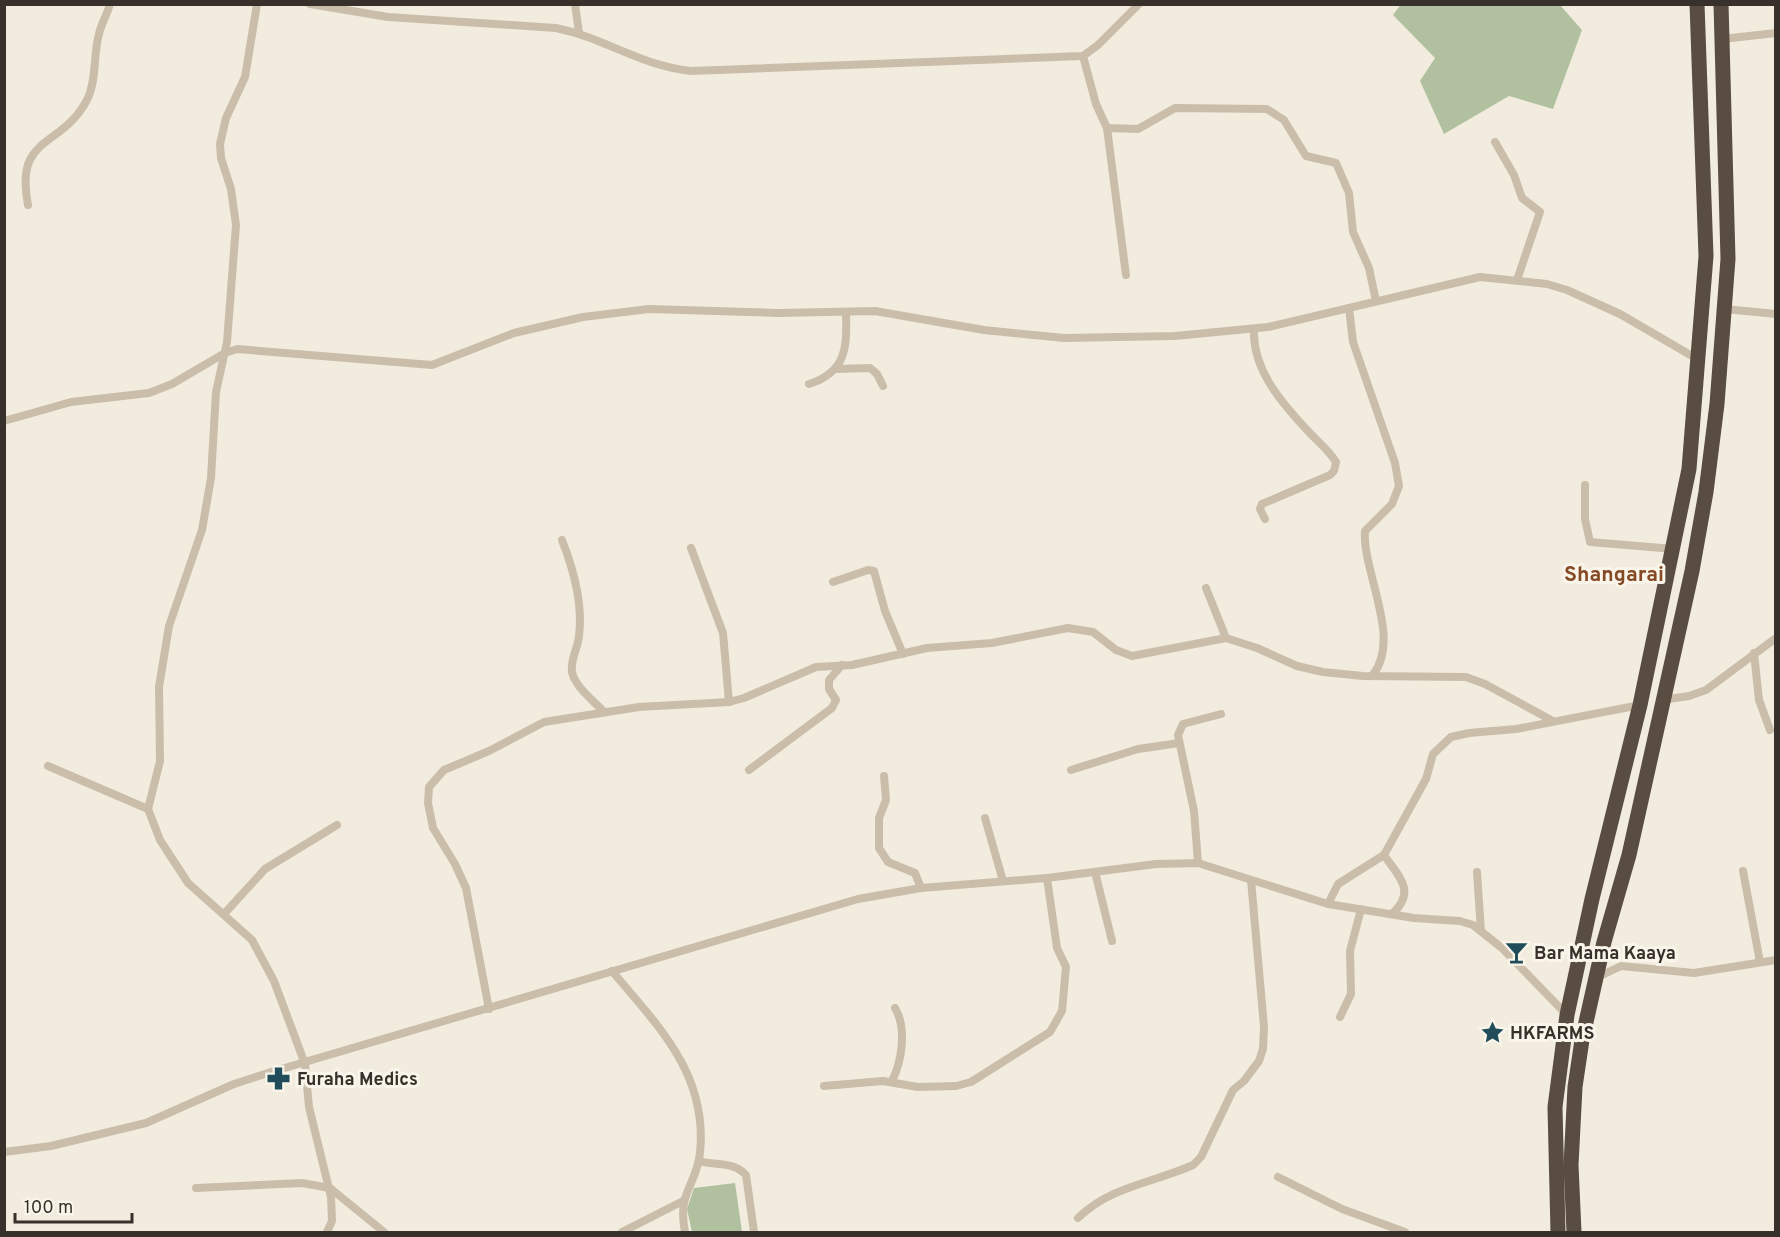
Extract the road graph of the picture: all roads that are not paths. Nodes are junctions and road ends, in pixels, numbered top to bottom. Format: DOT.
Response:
graph roads {
  1 [pos="110,4"];
  2 [pos="257,4"];
  3 [pos="310,4"];
  4 [pos="575,4"];
  5 [pos="1139,4"];
  6 [pos="1697,4"];
  7 [pos="1721,4"];
  8 [pos="579,33"];
  9 [pos="1776,33"];
  10 [pos="1722,39"];
  11 [pos="1083,56"];
  12 [pos="1107,128"];
  13 [pos="1495,142"];
  14 [pos="28,205"];
  15 [pos="1126,275"];
  16 [pos="1517,280"];
  17 [pos="1376,301"];
  18 [pos="1350,308"];
  19 [pos="1725,309"];
  20 [pos="846,312"];
  21 [pos="1776,314"];
  22 [pos="1254,329"];
  23 [pos="225,353"];
  24 [pos="1699,361"];
  25 [pos="836,369"];
  26 [pos="809,384"];
  27 [pos="883,386"];
  28 [pos="4,421"];
  29 [pos="1586,485"];
  30 [pos="1265,519"];
  31 [pos="562,540"];
  32 [pos="691,548"];
  33 [pos="1674,549"];
  34 [pos="833,582"];
  35 [pos="1206,588"];
  36 [pos="1226,638"];
  37 [pos="1776,638"];
  38 [pos="1754,653"];
  39 [pos="903,654"];
  40 [pos="842,665"];
  41 [pos="1372,676"];
  42 [pos="1662,700"];
  43 [pos="729,702"];
  44 [pos="1640,705"];
  45 [pos="604,712"];
  46 [pos="1221,714"];
  47 [pos="1554,721"];
  48 [pos="1770,730"];
  49 [pos="1179,743"];
  50 [pos="48,766"];
  51 [pos="749,770"];
  52 [pos="1071,770"];
  53 [pos="884,776"];
  54 [pos="148,808"];
  55 [pos="985,818"];
  56 [pos="337,825"];
  57 [pos="1606,849"];
  58 [pos="1384,855"];
  59 [pos="1629,855"];
  60 [pos="1198,864"];
  61 [pos="1743,871"];
  62 [pos="1095,872"];
  63 [pos="1477,872"];
  64 [pos="1047,878"];
  65 [pos="1251,880"];
  66 [pos="1003,881"];
  67 [pos="921,888"];
  68 [pos="1592,899"];
  69 [pos="1328,904"];
  70 [pos="1615,906"];
  71 [pos="1361,909"];
  72 [pos="224,914"];
  73 [pos="1392,914"];
  74 [pos="1482,931"];
  75 [pos="1112,941"];
  76 [pos="1776,960"];
  77 [pos="1760,962"];
  78 [pos="612,971"];
  79 [pos="1596,978"];
  80 [pos="895,1008"];
  81 [pos="489,1009"];
  82 [pos="1567,1015"];
  83 [pos="1340,1017"];
  84 [pos="305,1064"];
  85 [pos="892,1081"];
  86 [pos="824,1086"];
  87 [pos="4,1152"];
  88 [pos="699,1161"];
  89 [pos="1278,1177"];
  90 [pos="196,1188"];
  91 [pos="330,1188"];
  92 [pos="683,1201"];
  93 [pos="1078,1218"];
  94 [pos="327,1233"];
  95 [pos="384,1233"];
  96 [pos="622,1233"];
  97 [pos="685,1233"];
  98 [pos="754,1233"];
  99 [pos="1405,1233"];
  100 [pos="1558,1233"];
  101 [pos="1574,1233"];
  1 -- 14 [label="street"];
  2 -- 23 [label="street"];
  3 -- 8 [label="street"];
  4 -- 8 [label="street"];
  5 -- 11 [label="street"];
  6 -- 24 [label="highway"];
  7 -- 10 [label="highway"];
  8 -- 11 [label="street"];
  9 -- 10 [label="street"];
  10 -- 19 [label="highway"];
  11 -- 12 [label="street"];
  12 -- 15 [label="street"];
  12 -- 17 [label="street"];
  13 -- 16 [label="street"];
  16 -- 17 [label="street"];
  16 -- 24 [label="street"];
  17 -- 18 [label="street"];
  18 -- 22 [label="street"];
  18 -- 41 [label="street"];
  19 -- 21 [label="street"];
  19 -- 42 [label="highway"];
  20 -- 22 [label="street"];
  20 -- 23 [label="street"];
  20 -- 25 [label="street"];
  22 -- 30 [label="street"];
  23 -- 28 [label="street"];
  23 -- 54 [label="street"];
  24 -- 33 [label="highway"];
  25 -- 26 [label="street"];
  25 -- 27 [label="street"];
  29 -- 33 [label="street"];
  31 -- 45 [label="street"];
  32 -- 43 [label="street"];
  33 -- 44 [label="highway"];
  34 -- 39 [label="street"];
  35 -- 36 [label="street"];
  36 -- 39 [label="street"];
  36 -- 41 [label="street"];
  37 -- 38 [label="street"];
  38 -- 42 [label="street"];
  38 -- 48 [label="street"];
  39 -- 40 [label="street"];
  40 -- 43 [label="street"];
  40 -- 51 [label="street"];
  41 -- 47 [label="street"];
  42 -- 59 [label="highway"];
  43 -- 45 [label="street"];
  44 -- 47 [label="street"];
  44 -- 57 [label="highway"];
  45 -- 81 [label="street"];
  46 -- 49 [label="street"];
  47 -- 58 [label="street"];
  49 -- 52 [label="street"];
  49 -- 60 [label="street"];
  50 -- 54 [label="street"];
  53 -- 67 [label="street"];
  54 -- 72 [label="street"];
  55 -- 66 [label="street"];
  56 -- 72 [label="street"];
  57 -- 59 [label="highway"];
  57 -- 68 [label="highway"];
  58 -- 69 [label="street"];
  58 -- 73 [label="street"];
  59 -- 70 [label="highway"];
  60 -- 62 [label="street"];
  60 -- 65 [label="street"];
  61 -- 77 [label="street"];
  62 -- 64 [label="street"];
  62 -- 75 [label="street"];
  63 -- 74 [label="street"];
  64 -- 66 [label="street"];
  64 -- 85 [label="street"];
  65 -- 69 [label="street"];
  65 -- 93 [label="street"];
  66 -- 67 [label="street"];
  67 -- 78 [label="street"];
  68 -- 70 [label="highway"];
  68 -- 82 [label="highway"];
  69 -- 71 [label="street"];
  70 -- 79 [label="highway"];
  71 -- 73 [label="street"];
  71 -- 83 [label="street"];
  72 -- 84 [label="street"];
  73 -- 74 [label="street"];
  74 -- 82 [label="street"];
  76 -- 77 [label="street"];
  77 -- 79 [label="street"];
  78 -- 81 [label="street"];
  78 -- 88 [label="street"];
  79 -- 101 [label="highway"];
  80 -- 85 [label="street"];
  81 -- 84 [label="street"];
  82 -- 100 [label="highway"];
  84 -- 87 [label="street"];
  84 -- 91 [label="street"];
  85 -- 86 [label="street"];
  88 -- 92 [label="street"];
  88 -- 98 [label="street"];
  89 -- 99 [label="street"];
  90 -- 91 [label="street"];
  91 -- 94 [label="street"];
  91 -- 95 [label="street"];
  92 -- 96 [label="street"];
  92 -- 97 [label="street"];
}
